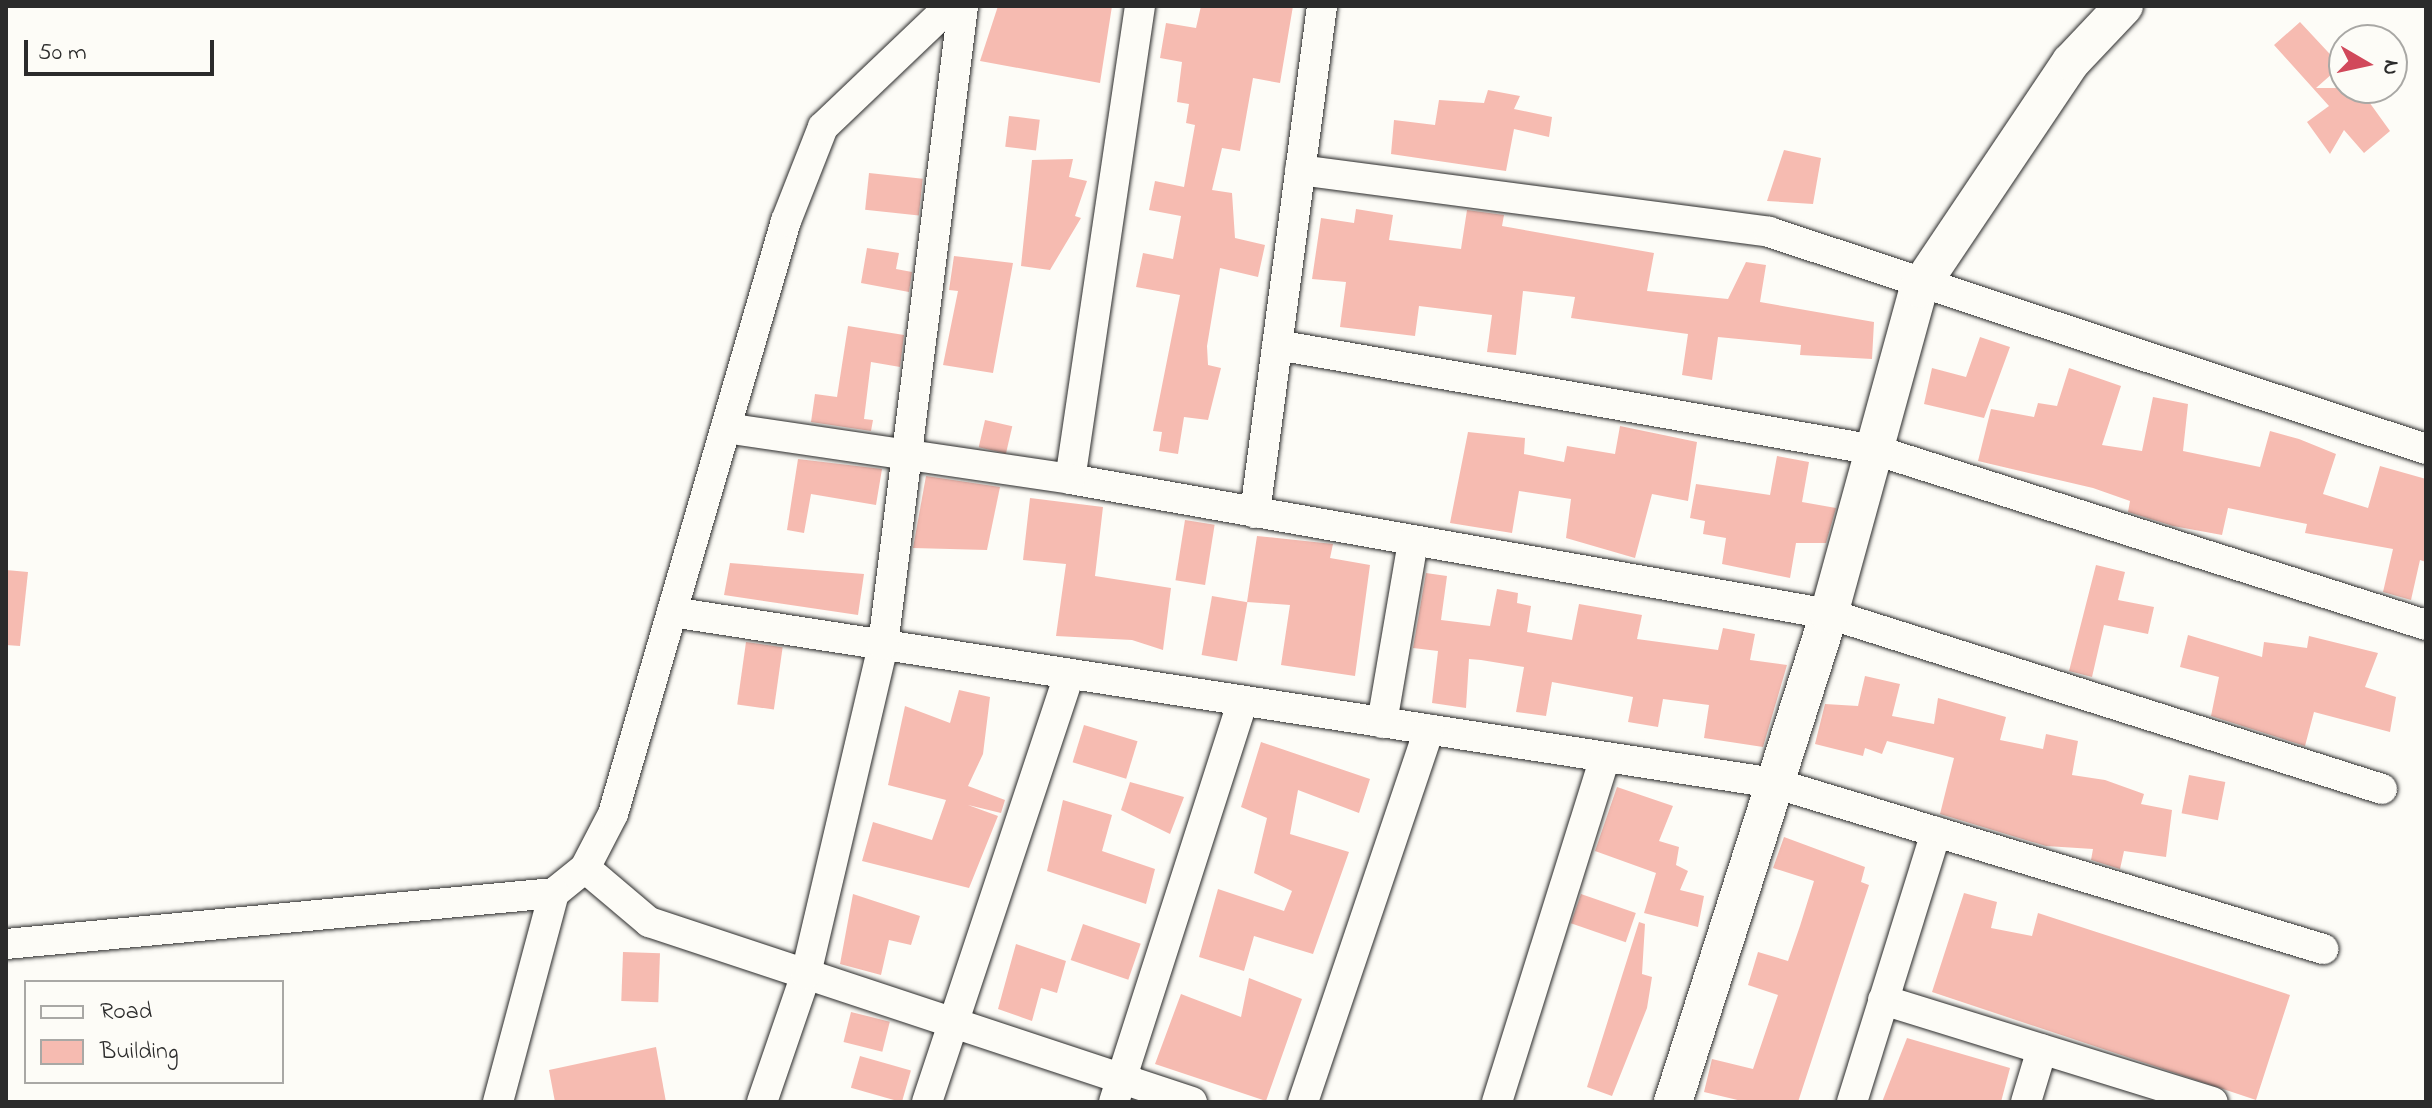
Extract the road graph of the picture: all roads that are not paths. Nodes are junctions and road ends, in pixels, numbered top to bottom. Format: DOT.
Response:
graph roads {
  1 [pos="950,6"];
  2 [pos="963,6"];
  3 [pos="1140,6"];
  4 [pos="1322,6"];
  5 [pos="2124,6"];
  6 [pos="1300,170"];
  7 [pos="1919,288"];
  8 [pos="1277,345"];
  9 [pos="726,428"];
  10 [pos="2426,449"];
  11 [pos="1875,450"];
  12 [pos="906,455"];
  13 [pos="1070,479"];
  14 [pos="1255,513"];
  15 [pos="1413,542"];
  16 [pos="672,612"];
  17 [pos="1829,614"];
  18 [pos="2426,625"];
  19 [pos="883,645"];
  20 [pos="1069,674"];
  21 [pos="1243,701"];
  22 [pos="1382,723"];
  23 [pos="1429,730"];
  24 [pos="1605,758"];
  25 [pos="1774,783"];
  26 [pos="2382,789"];
  27 [pos="1936,832"];
  28 [pos="585,868"];
  29 [pos="554,893"];
  30 [pos="6,944"];
  31 [pos="2323,949"];
  32 [pos="806,974"];
  33 [pos="1883,1000"];
  34 [pos="955,1024"];
  35 [pos="2042,1049"];
  36 [pos="1118,1090"];
  37 [pos="498,1102"];
  38 [pos="762,1102"];
  39 [pos="927,1102"];
  40 [pos="1192,1102"];
  41 [pos="1303,1102"];
  42 [pos="1497,1102"];
  43 [pos="1673,1102"];
  44 [pos="1852,1102"];
  45 [pos="2026,1102"];
  46 [pos="2213,1102"];
  1 -- 9 [label="street"];
  2 -- 12 [label="street"];
  3 -- 13 [label="street"];
  4 -- 6 [label="street"];
  5 -- 7 [label="street"];
  6 -- 7 [label="street"];
  6 -- 8 [label="street"];
  7 -- 10 [label="street"];
  7 -- 11 [label="street"];
  8 -- 11 [label="street"];
  8 -- 14 [label="street"];
  9 -- 12 [label="street"];
  9 -- 16 [label="street"];
  11 -- 17 [label="street"];
  11 -- 18 [label="street"];
  12 -- 13 [label="street"];
  12 -- 19 [label="street"];
  13 -- 14 [label="street"];
  14 -- 15 [label="street"];
  15 -- 17 [label="street"];
  15 -- 22 [label="street"];
  16 -- 19 [label="street"];
  16 -- 28 [label="street"];
  17 -- 25 [label="street"];
  17 -- 26 [label="street"];
  19 -- 20 [label="street"];
  19 -- 32 [label="street"];
  20 -- 21 [label="street"];
  20 -- 34 [label="street"];
  21 -- 22 [label="street"];
  21 -- 36 [label="street"];
  22 -- 23 [label="street"];
  23 -- 24 [label="street"];
  23 -- 41 [label="street"];
  24 -- 25 [label="street"];
  24 -- 42 [label="street"];
  25 -- 27 [label="street"];
  25 -- 43 [label="street"];
  27 -- 31 [label="street"];
  27 -- 33 [label="street"];
  28 -- 29 [label="street"];
  28 -- 32 [label="street"];
  29 -- 30 [label="street"];
  29 -- 37 [label="street"];
  32 -- 34 [label="street"];
  32 -- 38 [label="street"];
  33 -- 35 [label="street"];
  33 -- 44 [label="street"];
  34 -- 36 [label="street"];
  34 -- 39 [label="street"];
  35 -- 45 [label="street"];
  35 -- 46 [label="street"];
  36 -- 40 [label="street"];
}
